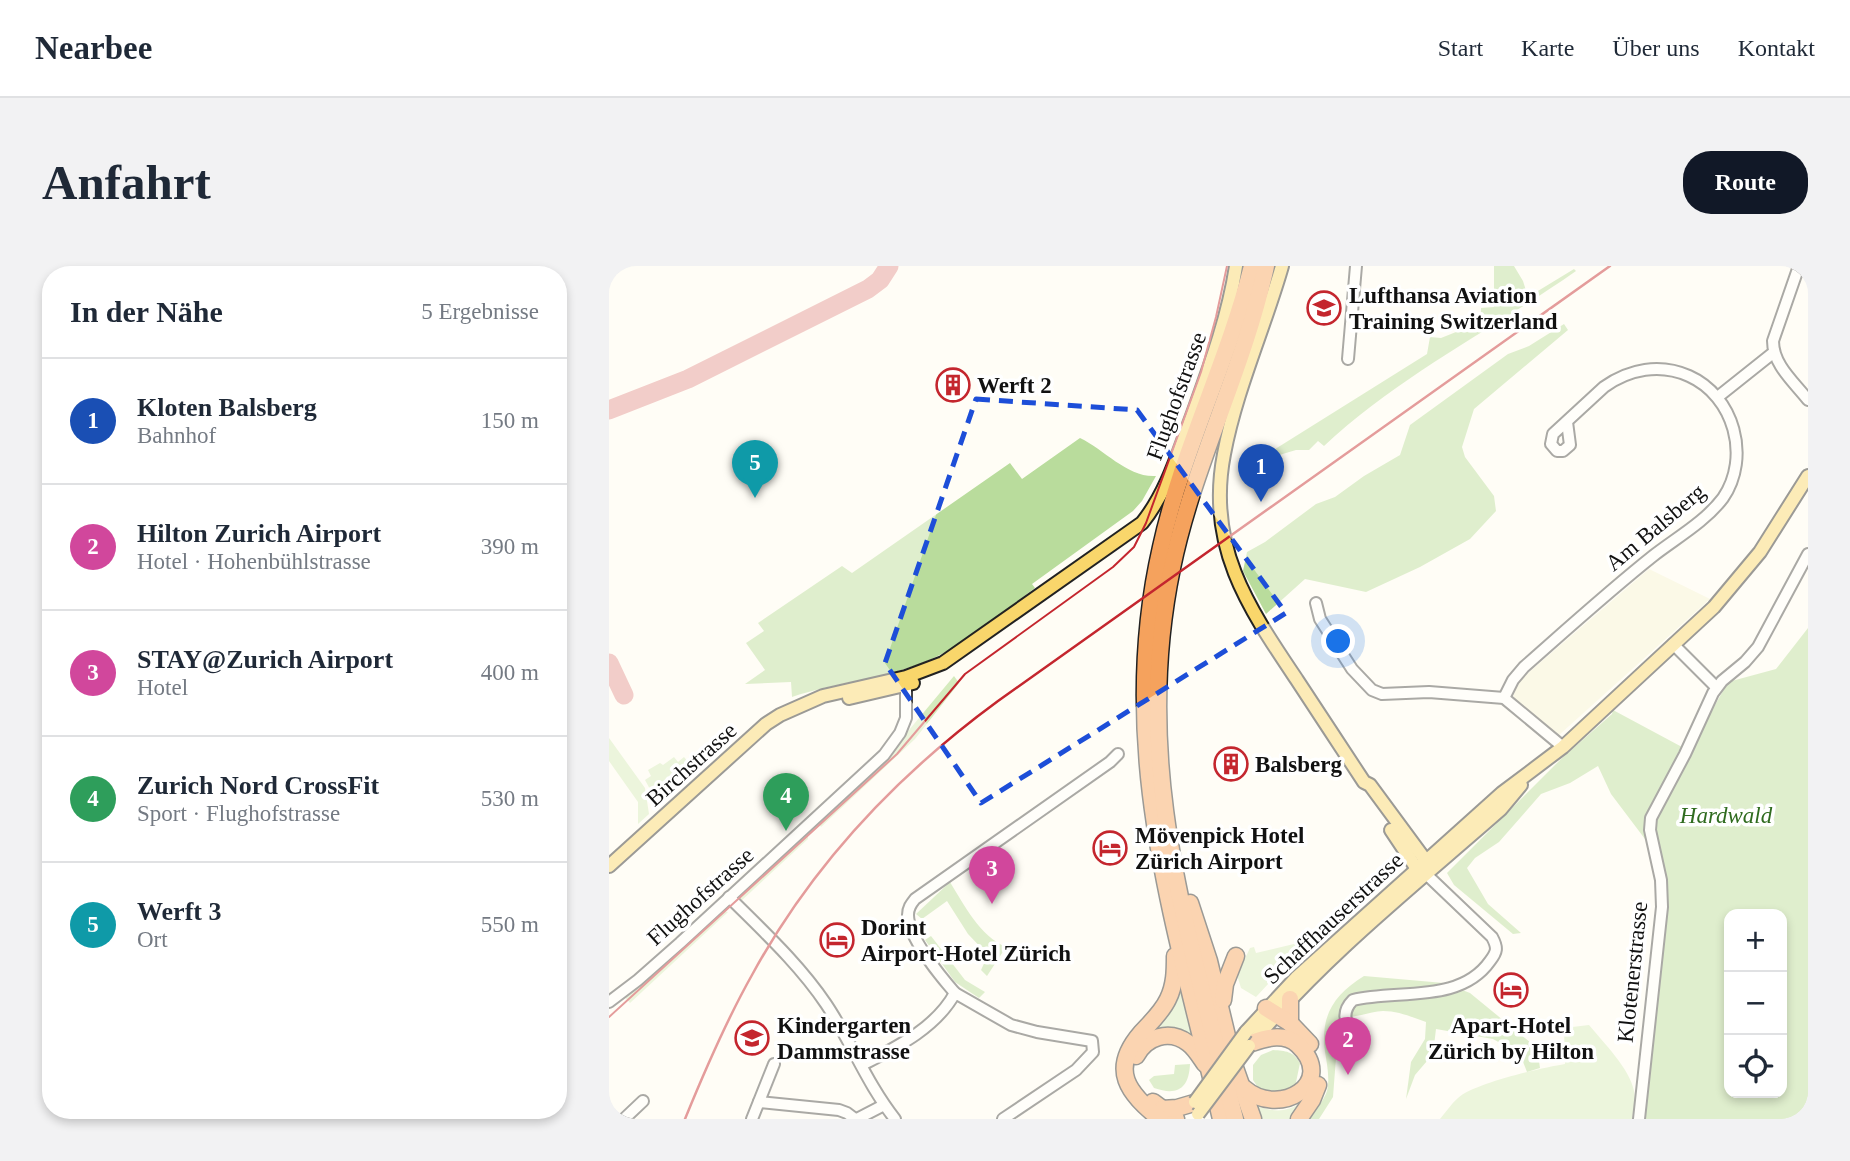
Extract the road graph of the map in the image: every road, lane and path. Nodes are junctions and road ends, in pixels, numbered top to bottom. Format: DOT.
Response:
graph roads {
  1 [pos="1236,266"];
  2 [pos="1252,266"];
  3 [pos="1266,266"];
  4 [pos="1282,266"];
  5 [pos="1356,266"];
  6 [pos="1799,266"];
  7 [pos="1773,353"];
  8 [pos="1348,359"];
  9 [pos="1719,396"];
  10 [pos="1808,400"];
  11 [pos="1567,422"];
  12 [pos="1808,476"];
  13 [pos="1808,554"];
  14 [pos="1315,603"];
  15 [pos="1673,644"];
  16 [pos="905,682"];
  17 [pos="1716,687"];
  18 [pos="1504,698"];
  19 [pos="1563,747"];
  20 [pos="1118,754"];
  21 [pos="1167,834"];
  22 [pos="609,866"];
  23 [pos="1423,869"];
  24 [pos="729,897"];
  25 [pos="1174,929"];
  26 [pos="1209,961"];
  27 [pos="955,993"];
  28 [pos="1290,999"];
  29 [pos="609,1002"];
  30 [pos="1222,1016"];
  31 [pos="1276,1016"];
  32 [pos="1352,1031"];
  33 [pos="1249,1040"];
  34 [pos="1294,1041"];
  35 [pos="773,1064"];
  36 [pos="862,1065"];
  37 [pos="1210,1070"];
  38 [pos="1241,1084"];
  39 [pos="643,1101"];
  40 [pos="759,1102"];
  41 [pos="884,1105"];
  42 [pos="1196,1110"];
  43 [pos="1166,1116"];
  44 [pos="624,1119"];
  45 [pos="752,1119"];
  46 [pos="856,1119"];
  47 [pos="895,1119"];
  48 [pos="1003,1119"];
  49 [pos="1183,1119"];
  50 [pos="1221,1119"];
  51 [pos="1235,1119"];
  52 [pos="1253,1119"];
  53 [pos="1299,1119"];
  54 [pos="1639,1119"];
  1 -- 16 [label="main road, Flughofstrasse"];
  2 -- 25 [label="highway"];
  3 -- 21 [label="highway"];
  4 -- 23 [label="main road"];
  5 -- 8 [label="street"];
  6 -- 7 [label="street"];
  7 -- 9 [label="street"];
  7 -- 10 [label="street"];
  9 -- 11 [label="street"];
  9 -- 18 [label="street, Am Balsberg"];
  12 -- 15 [label="main road, Schaffhauserstrasse"];
  13 -- 17 [label="street"];
  14 -- 18 [label="street"];
  15 -- 17 [label="street"];
  15 -- 19 [label="main road, Schaffhauserstrasse"];
  16 -- 22 [label="main road, Birchstrasse"];
  16 -- 24 [label="street, Flughofstrasse"];
  17 -- 54 [label="street, Klotenerstrasse"];
  18 -- 19 [label="street"];
  19 -- 23 [label="main road, Schaffhauserstrasse"];
  20 -- 27 [label="street"];
  21 -- 26 [label="highway"];
  21 -- 51 [label="highway"];
  23 -- 28 [label="main road, Schaffhauserstrasse"];
  23 -- 31 [label="main road, Schaffhauserstrasse"];
  23 -- 32 [label="street"];
  24 -- 29 [label="street, Flughofstrasse"];
  24 -- 36 [label="street"];
  25 -- 37 [label="highway"];
  25 -- 43 [label="highway"];
  26 -- 30 [label="highway"];
  26 -- 30 [label="highway"];
  27 -- 36 [label="street"];
  27 -- 48 [label="street"];
  28 -- 31 [label="highway"];
  30 -- 38 [label="highway"];
  31 -- 33 [label="main road, Schaffhauserstrasse"];
  31 -- 34 [label="highway"];
  31 -- 53 [label="highway"];
  33 -- 34 [label="highway"];
  33 -- 42 [label="main road, Schaffhauserstrasse, bridge"];
  34 -- 38 [label="highway"];
  35 -- 40 [label="street"];
  36 -- 41 [label="street"];
  37 -- 43 [label="highway"];
  37 -- 50 [label="highway"];
  38 -- 52 [label="highway"];
  39 -- 44 [label="street"];
  40 -- 45 [label="street"];
  40 -- 46 [label="street"];
  41 -- 46 [label="street"];
  41 -- 47 [label="street"];
  42 -- 43 [label="highway"];
  42 -- 49 [label="main road, Schaffhauserstrasse"];
}
